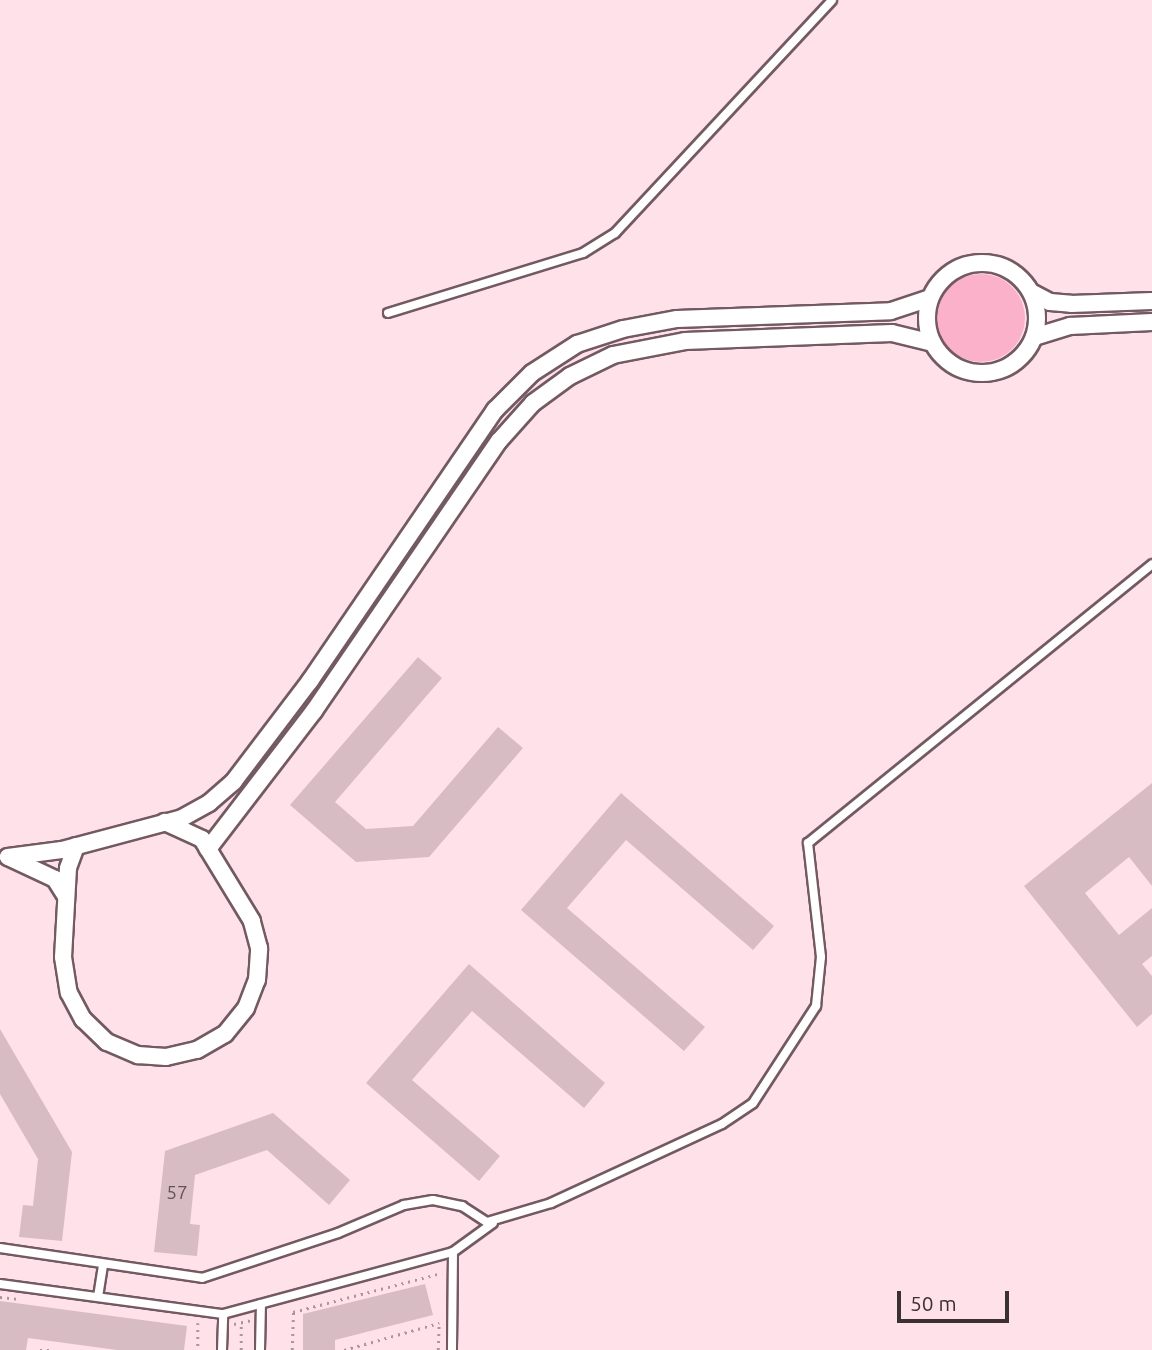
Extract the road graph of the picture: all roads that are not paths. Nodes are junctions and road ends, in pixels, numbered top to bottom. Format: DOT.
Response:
graph roads {
  1 [pos="832,0"];
  2 [pos="1031,292"];
  3 [pos="930,298"];
  4 [pos="1152,301"];
  5 [pos="388,313"];
  6 [pos="1152,322"];
  7 [pos="1034,337"];
  8 [pos="933,343"];
  9 [pos="1152,564"];
  10 [pos="165,822"];
  11 [pos="76,846"];
  12 [pos="208,849"];
  13 [pos="4,855"];
  14 [pos="65,895"];
  15 [pos="499,1219"];
  16 [pos="0,1248"];
  17 [pos="453,1252"];
  18 [pos="103,1264"];
  19 [pos="0,1284"];
  20 [pos="98,1297"];
  21 [pos="261,1304"];
  22 [pos="223,1314"];
  23 [pos="222,1350"];
  24 [pos="261,1350"];
  25 [pos="452,1350"];
  1 -- 5 [label="lane"];
  2 -- 3 [label="street"];
  2 -- 4 [label="street"];
  2 -- 7 [label="street"];
  3 -- 8 [label="street"];
  3 -- 10 [label="street"];
  6 -- 7 [label="street"];
  7 -- 8 [label="street"];
  8 -- 12 [label="street"];
  9 -- 15 [label="lane"];
  10 -- 11 [label="street"];
  10 -- 12 [label="street"];
  11 -- 13 [label="street"];
  11 -- 14 [label="street"];
  12 -- 14 [label="street"];
  13 -- 14 [label="street"];
  15 -- 17 [label="lane"];
  15 -- 18 [label="lane"];
  16 -- 18 [label="lane"];
  17 -- 21 [label="lane"];
  17 -- 25 [label="lane"];
  18 -- 20 [label="lane"];
  19 -- 20 [label="lane"];
  20 -- 22 [label="lane"];
  21 -- 22 [label="lane"];
  21 -- 24 [label="lane"];
  22 -- 23 [label="lane"];
}
